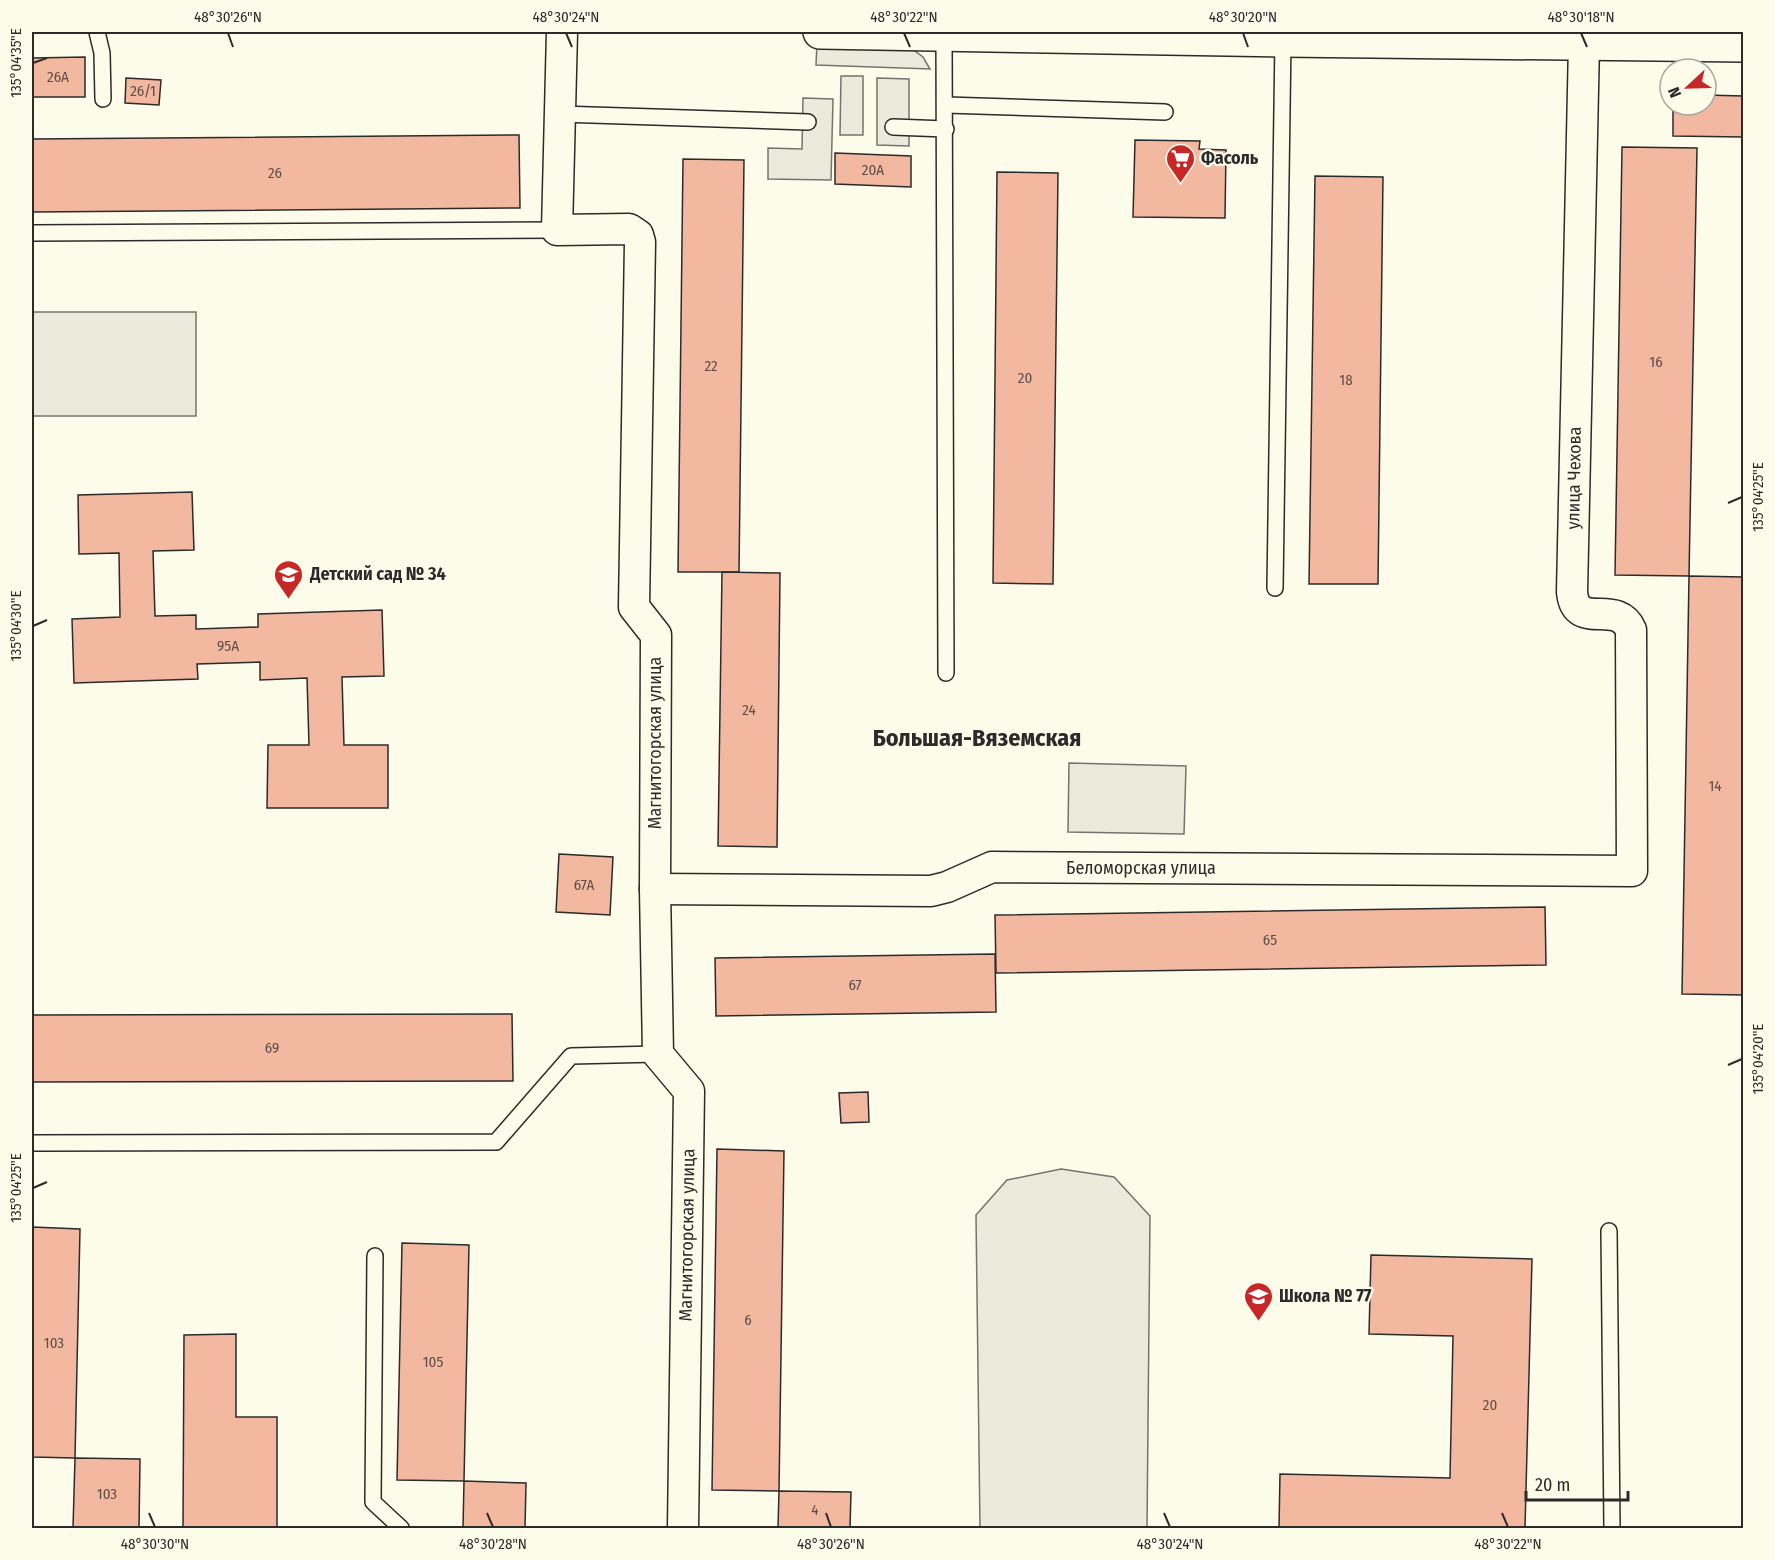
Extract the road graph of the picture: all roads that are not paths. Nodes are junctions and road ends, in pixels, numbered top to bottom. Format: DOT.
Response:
graph roads {
  1 [pos="97,32"];
  2 [pos="562,32"];
  3 [pos="820,32"];
  4 [pos="944,34"];
  5 [pos="1303,37"];
  6 [pos="1584,44"];
  7 [pos="1743,45"];
  8 [pos="103,99"];
  9 [pos="946,105"];
  10 [pos="1165,112"];
  11 [pos="560,114"];
  12 [pos="808,122"];
  13 [pos="892,127"];
  14 [pos="946,129"];
  15 [pos="557,230"];
  16 [pos="32,233"];
  17 [pos="1275,588"];
  18 [pos="946,673"];
  19 [pos="1632,871"];
  20 [pos="655,889"];
  21 [pos="658,1054"];
  22 [pos="32,1143"];
  23 [pos="1609,1232"];
  24 [pos="375,1256"];
  25 [pos="401,1528"];
  26 [pos="683,1528"];
  27 [pos="1612,1528"];
  1 -- 8 [label="lane"];
  2 -- 11 [label="street"];
  3 -- 4 [label="street"];
  4 -- 5 [label="street"];
  4 -- 9 [label="lane"];
  5 -- 6 [label="street"];
  5 -- 17 [label="lane"];
  6 -- 7 [label="street"];
  6 -- 19 [label="street, улица Чехова"];
  9 -- 10 [label="lane"];
  9 -- 14 [label="lane"];
  11 -- 12 [label="lane"];
  11 -- 15 [label="street"];
  13 -- 14 [label="lane"];
  14 -- 18 [label="lane"];
  15 -- 16 [label="lane"];
  15 -- 20 [label="street, Магнитогорская улица"];
  19 -- 20 [label="street, Беломорская улица"];
  20 -- 21 [label="street, Магнитогорская улица"];
  21 -- 22 [label="lane"];
  21 -- 26 [label="street, Магнитогорская улица"];
  23 -- 27 [label="lane"];
  24 -- 25 [label="lane"];
}
